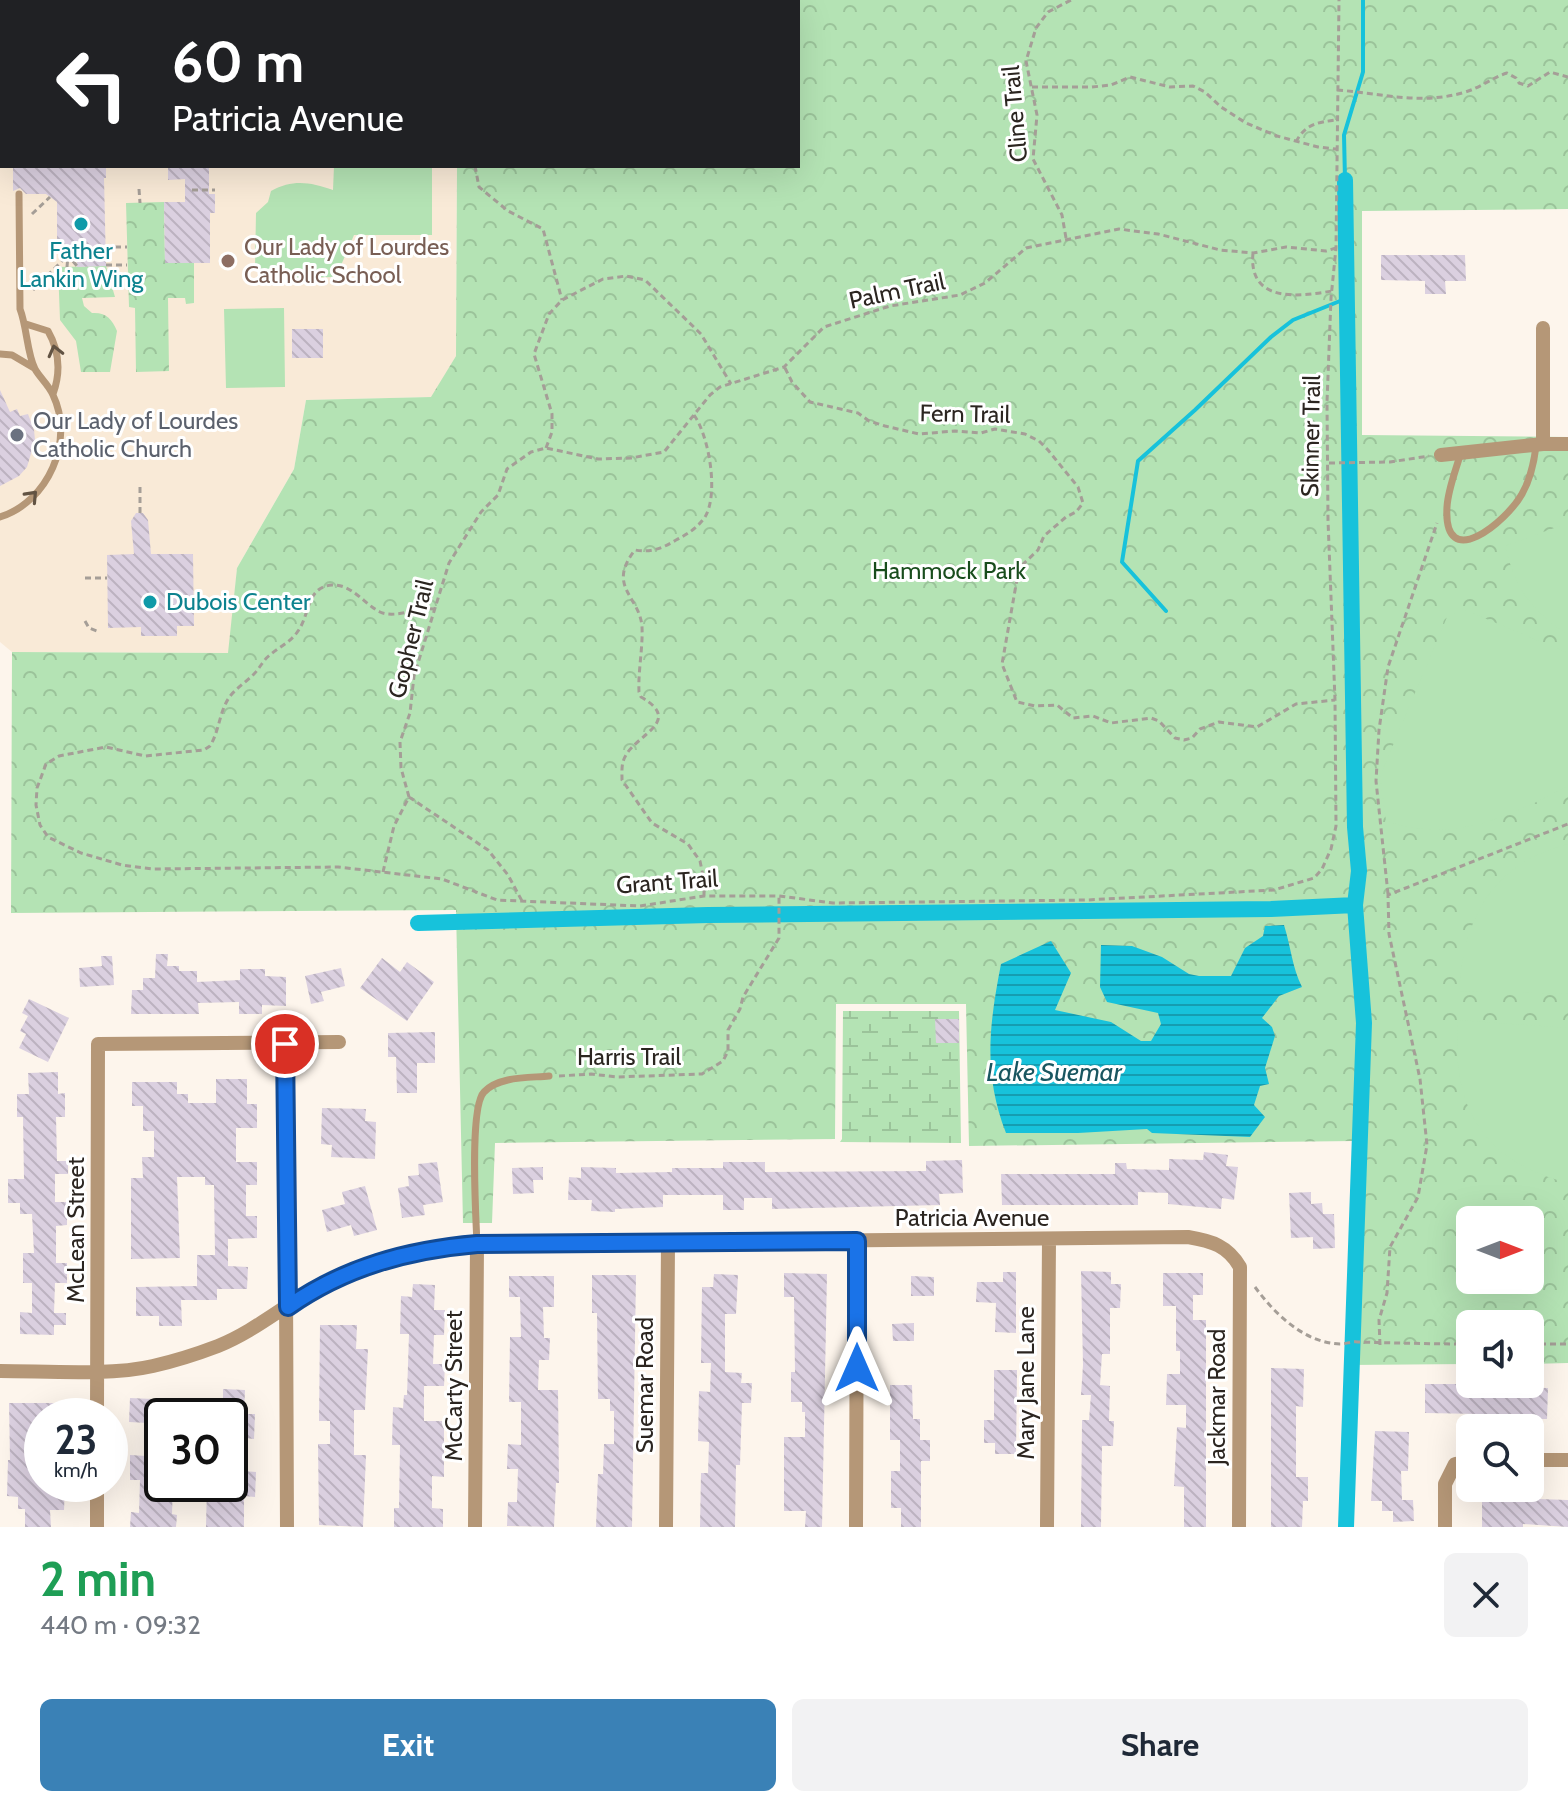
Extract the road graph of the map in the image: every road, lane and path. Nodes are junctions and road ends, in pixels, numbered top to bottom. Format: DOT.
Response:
graph roads {
  1 [pos="1071,0"];
  2 [pos="1339,0"];
  3 [pos="1568,77"];
  4 [pos="1032,87"];
  5 [pos="1337,90"];
  6 [pos="1337,120"];
  7 [pos="1296,142"];
  8 [pos="1337,149"];
  9 [pos="475,168"];
  10 [pos="139,189"];
  11 [pos="192,190"];
  12 [pos="215,190"];
  13 [pos="19,194"];
  14 [pos="50,197"];
  15 [pos="140,203"];
  16 [pos="32,214"];
  17 [pos="1066,238"];
  18 [pos="60,246"];
  19 [pos="76,247"];
  20 [pos="105,247"];
  21 [pos="127,247"];
  22 [pos="1336,248"];
  23 [pos="1253,253"];
  24 [pos="68,255"];
  25 [pos="106,265"];
  26 [pos="127,265"];
  27 [pos="77,266"];
  28 [pos="67,267"];
  29 [pos="33,290"];
  30 [pos="1332,291"];
  31 [pos="562,300"];
  32 [pos="26,324"];
  33 [pos="1543,328"];
  34 [pos="0,354"];
  35 [pos="784,367"];
  36 [pos="34,368"];
  37 [pos="731,384"];
  38 [pos="53,394"];
  39 [pos="694,415"];
  40 [pos="1540,444"];
  41 [pos="1568,444"];
  42 [pos="546,448"];
  43 [pos="1461,452"];
  44 [pos="1441,455"];
  45 [pos="1329,463"];
  46 [pos="140,487"];
  47 [pos="1447,505"];
  48 [pos="140,513"];
  49 [pos="0,517"];
  50 [pos="85,578"];
  51 [pos="107,578"];
  52 [pos="434,609"];
  53 [pos="85,621"];
  54 [pos="97,631"];
  55 [pos="1335,700"];
  56 [pos="409,797"];
  57 [pos="1568,824"];
  58 [pos="1322,869"];
  59 [pos="383,872"];
  60 [pos="1388,895"];
  61 [pos="704,896"];
  62 [pos="779,899"];
  63 [pos="522,901"];
  64 [pos="339,1042"];
  65 [pos="285,1044"];
  66 [pos="549,1076"];
  67 [pos="1049,1240"];
  68 [pos="857,1241"];
  69 [pos="668,1243"];
  70 [pos="477,1244"];
  71 [pos="1240,1267"];
  72 [pos="288,1307"];
  73 [pos="1456,1344"];
  74 [pos="1544,1344"];
  75 [pos="1568,1344"];
  76 [pos="1380,1345"];
  77 [pos="98,1370"];
  78 [pos="0,1371"];
  79 [pos="97,1398"];
  80 [pos="1544,1460"];
  81 [pos="1568,1460"];
  82 [pos="1456,1464"];
  83 [pos="97,1502"];
  84 [pos="97,1527"];
  85 [pos="287,1527"];
  86 [pos="475,1527"];
  87 [pos="666,1527"];
  88 [pos="856,1527"];
  89 [pos="1047,1527"];
  90 [pos="1239,1527"];
  91 [pos="1445,1527"];
  1 -- 4 [label="path, Cline Trail"];
  2 -- 5 [label="path, Skinner Trail"];
  3 -- 5 [label="path"];
  4 -- 7 [label="path"];
  4 -- 17 [label="path, Cline Trail"];
  5 -- 6 [label="path, Skinner Trail"];
  6 -- 7 [label="path"];
  6 -- 8 [label="path, Skinner Trail"];
  7 -- 8 [label="path"];
  8 -- 22 [label="path, Skinner Trail"];
  9 -- 31 [label="path"];
  10 -- 15 [label="path"];
  11 -- 12 [label="path"];
  13 -- 32 [label="lane"];
  14 -- 16 [label="path"];
  17 -- 23 [label="path, Palm Trail"];
  17 -- 35 [label="path, Palm Trail"];
  18 -- 24 [label="path"];
  19 -- 24 [label="path"];
  20 -- 21 [label="path"];
  22 -- 23 [label="path, Palm Trail"];
  22 -- 30 [label="path, Skinner Trail"];
  23 -- 30 [label="path"];
  24 -- 27 [label="path"];
  24 -- 28 [label="path"];
  24 -- 29 [label="path"];
  25 -- 26 [label="path"];
  30 -- 45 [label="path, Skinner Trail"];
  31 -- 37 [label="path"];
  31 -- 42 [label="path"];
  32 -- 36 [label="lane"];
  38 -- 32 [label="lane, one-way"];
  33 -- 40 [label="street"];
  34 -- 36 [label="lane"];
  35 -- 37 [label="path, Palm Trail"];
  35 -- 55 [label="path, Fern Trail"];
  36 -- 38 [label="lane"];
  37 -- 39 [label="path, Palm Trail"];
  49 -- 38 [label="lane, one-way"];
  39 -- 42 [label="path, Palm Trail"];
  39 -- 61 [label="path"];
  40 -- 41 [label="street"];
  40 -- 43 [label="street"];
  40 -- 47 [label="lane"];
  42 -- 52 [label="path, Gopher Trail"];
  43 -- 44 [label="street"];
  43 -- 47 [label="lane"];
  44 -- 45 [label="path"];
  45 -- 55 [label="path, Skinner Trail"];
  46 -- 48 [label="path"];
  47 -- 60 [label="path"];
  50 -- 51 [label="path"];
  52 -- 56 [label="path, Gopher Trail"];
  52 -- 59 [label="path, Grant Trail"];
  53 -- 54 [label="path"];
  55 -- 58 [label="path, Skinner Trail"];
  56 -- 59 [label="path"];
  56 -- 63 [label="path"];
  57 -- 60 [label="path"];
  58 -- 62 [label="path, Grant Trail"];
  59 -- 63 [label="path, Grant Trail"];
  60 -- 76 [label="path"];
  61 -- 62 [label="path, Grant Trail"];
  61 -- 63 [label="path, Grant Trail"];
  62 -- 66 [label="path, Harris Trail"];
  64 -- 65 [label="street"];
  65 -- 72 [label="street"];
  65 -- 77 [label="street, McLean Street"];
  66 -- 70 [label="lane"];
  67 -- 68 [label="street, Patricia Avenue"];
  67 -- 71 [label="street, Patricia Avenue"];
  67 -- 89 [label="street, Mary Jane Lane"];
  68 -- 69 [label="street, Patricia Avenue"];
  68 -- 88 [label="street"];
  69 -- 70 [label="street, Patricia Avenue"];
  69 -- 87 [label="street, Suemar Road"];
  70 -- 72 [label="street, Patricia Avenue"];
  70 -- 86 [label="street, McCarty Street"];
  71 -- 76 [label="path"];
  71 -- 90 [label="street, Jackmar Road"];
  72 -- 77 [label="street, Patricia Avenue"];
  72 -- 85 [label="street"];
  73 -- 76 [label="path"];
  74 -- 75 [label="path"];
  77 -- 78 [label="street, Patricia Avenue"];
  77 -- 79 [label="street, McLean Street"];
  80 -- 81 [label="street"];
  82 -- 91 [label="street"];
  83 -- 84 [label="street"];
}
